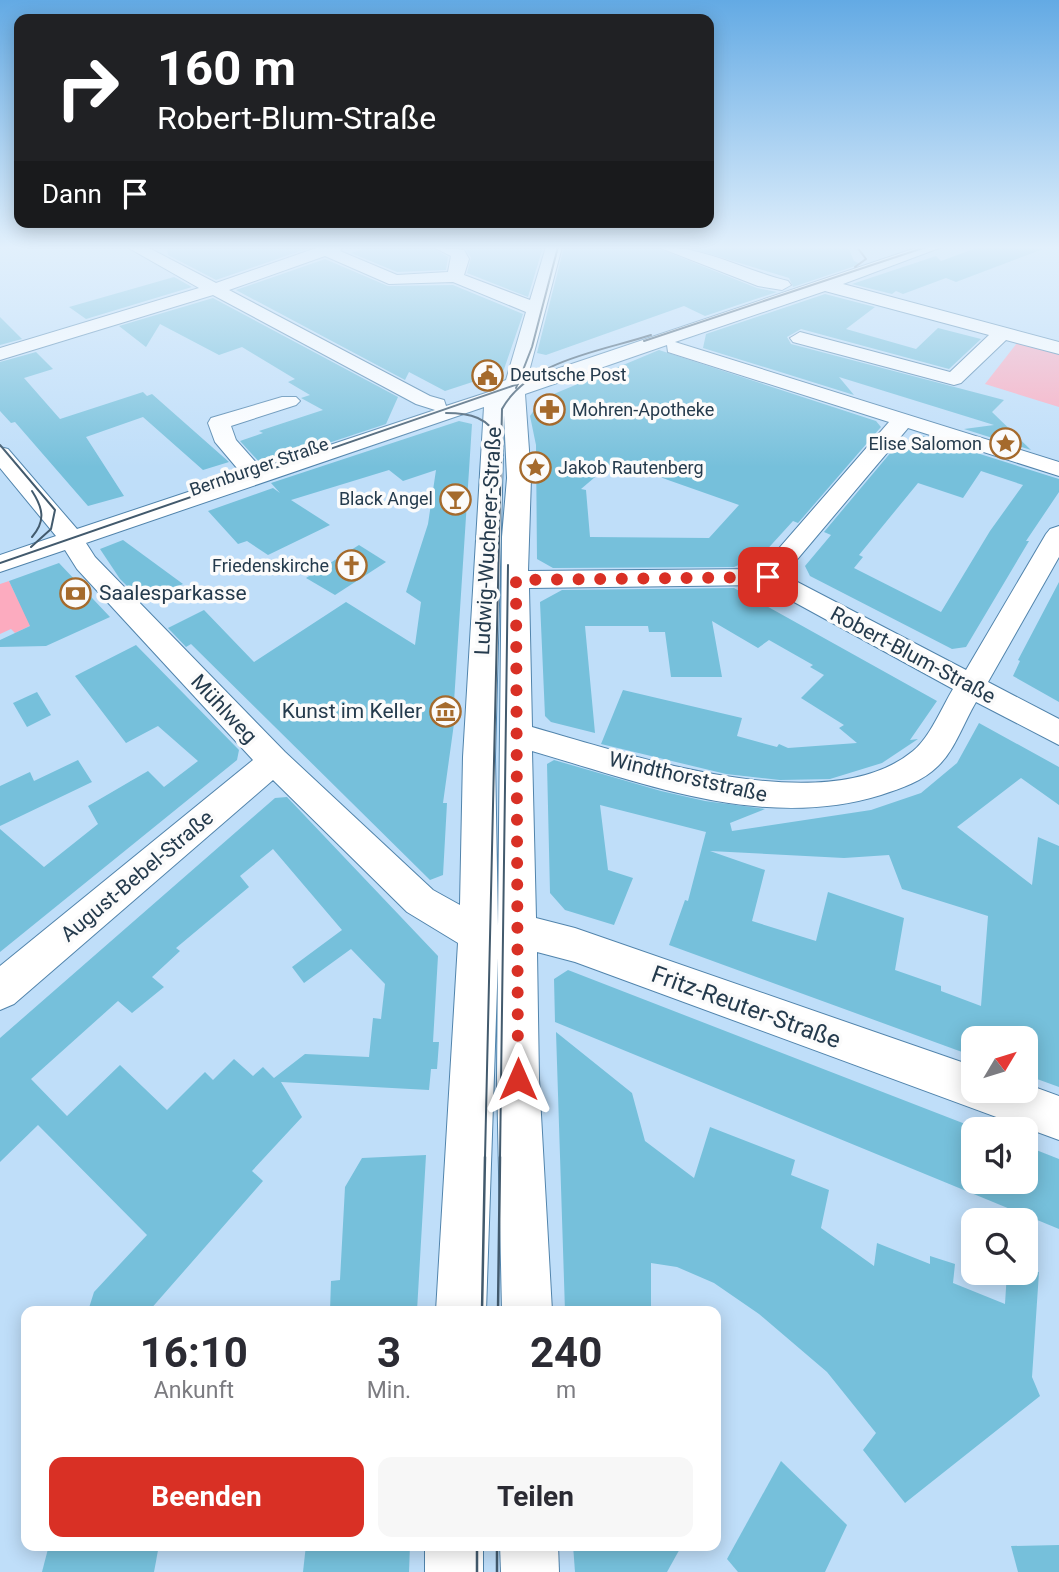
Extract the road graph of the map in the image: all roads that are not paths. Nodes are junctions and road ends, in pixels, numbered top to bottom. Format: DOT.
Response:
graph roads {
  1 [pos="111,320"];
  2 [pos="274,320"];
  3 [pos="535,320"];
  4 [pos="682,320"];
  5 [pos="699,320"];
  6 [pos="722,320"];
  7 [pos="974,320"];
  8 [pos="1002,333"];
  9 [pos="640,335"];
  10 [pos="800,338"];
  11 [pos="675,348"];
  12 [pos="1059,348"];
  13 [pos="0,354"];
  14 [pos="516,386"];
  15 [pos="264,387"];
  16 [pos="289,401"];
  17 [pos="438,409"];
  18 [pos="903,420"];
  19 [pos="219,424"];
  20 [pos="493,427"];
  21 [pos="0,454"];
  22 [pos="1059,469"];
  23 [pos="251,470"];
  24 [pos="1059,534"];
  25 [pos="70,536"];
  26 [pos="0,556"];
  27 [pos="0,564"];
  28 [pos="768,577"];
  29 [pos="516,580"];
  30 [pos="973,687"];
  31 [pos="1059,733"];
  32 [pos="518,735"];
  33 [pos="274,761"];
  34 [pos="498,931"];
  35 [pos="0,990"];
  36 [pos="961,1083"];
  37 [pos="1018,1103"];
  38 [pos="1059,1118"];
  39 [pos="461,1306"];
  40 [pos="527,1306"];
  41 [pos="454,1551"];
  42 [pos="530,1551"];
  43 [pos="454,1572"];
  44 [pos="530,1572"];
  1 -- 13 [label="street"];
  2 -- 17 [label="street"];
  3 -- 14 [label="street"];
  4 -- 9 [label="street"];
  5 -- 9 [label="street"];
  6 -- 14 [label="street"];
  7 -- 8 [label="street"];
  8 -- 10 [label="street"];
  8 -- 12 [label="street"];
  9 -- 14 [label="street"];
  11 -- 18 [label="street"];
  14 -- 17 [label="street, Bernburger Straße"];
  14 -- 20 [label="street, Ludwig-Wucherer-Straße"];
  14 -- 29 [label="street, Ludwig-Wucherer-Straße"];
  15 -- 19 [label="street"];
  16 -- 19 [label="street"];
  17 -- 20 [label="street"];
  17 -- 23 [label="street, Bernburger Straße"];
  17 -- 25 [label="street, Bernburger Straße"];
  18 -- 22 [label="street"];
  18 -- 28 [label="street"];
  19 -- 23 [label="street"];
  20 -- 34 [label="street, Ludwig-Wucherer-Straße"];
  21 -- 25 [label="street, Mühlweg"];
  23 -- 25 [label="street, Bernburger Straße"];
  24 -- 30 [label="street, Windthorststraße"];
  25 -- 26 [label="street, Bernburger Straße"];
  25 -- 27 [label="street, Bernburger Straße"];
  25 -- 33 [label="street, Mühlweg"];
  28 -- 29 [label="street, Robert-Blum-Straße"];
  28 -- 30 [label="street, Robert-Blum-Straße"];
  29 -- 32 [label="street, Ludwig-Wucherer-Straße"];
  30 -- 31 [label="street, Robert-Blum-Straße"];
  30 -- 32 [label="street, Windthorststraße"];
  32 -- 34 [label="street, Ludwig-Wucherer-Straße"];
  33 -- 34 [label="street, Mühlweg"];
  33 -- 35 [label="street, August-Bebel-Straße"];
  34 -- 36 [label="street, Fritz-Reuter-Straße"];
  34 -- 39 [label="street, Ludwig-Wucherer-Straße"];
  34 -- 40 [label="street, Ludwig-Wucherer-Straße"];
  37 -- 38 [label="street"];
  41 -- 43 [label="street"];
  42 -- 44 [label="street"];
}
